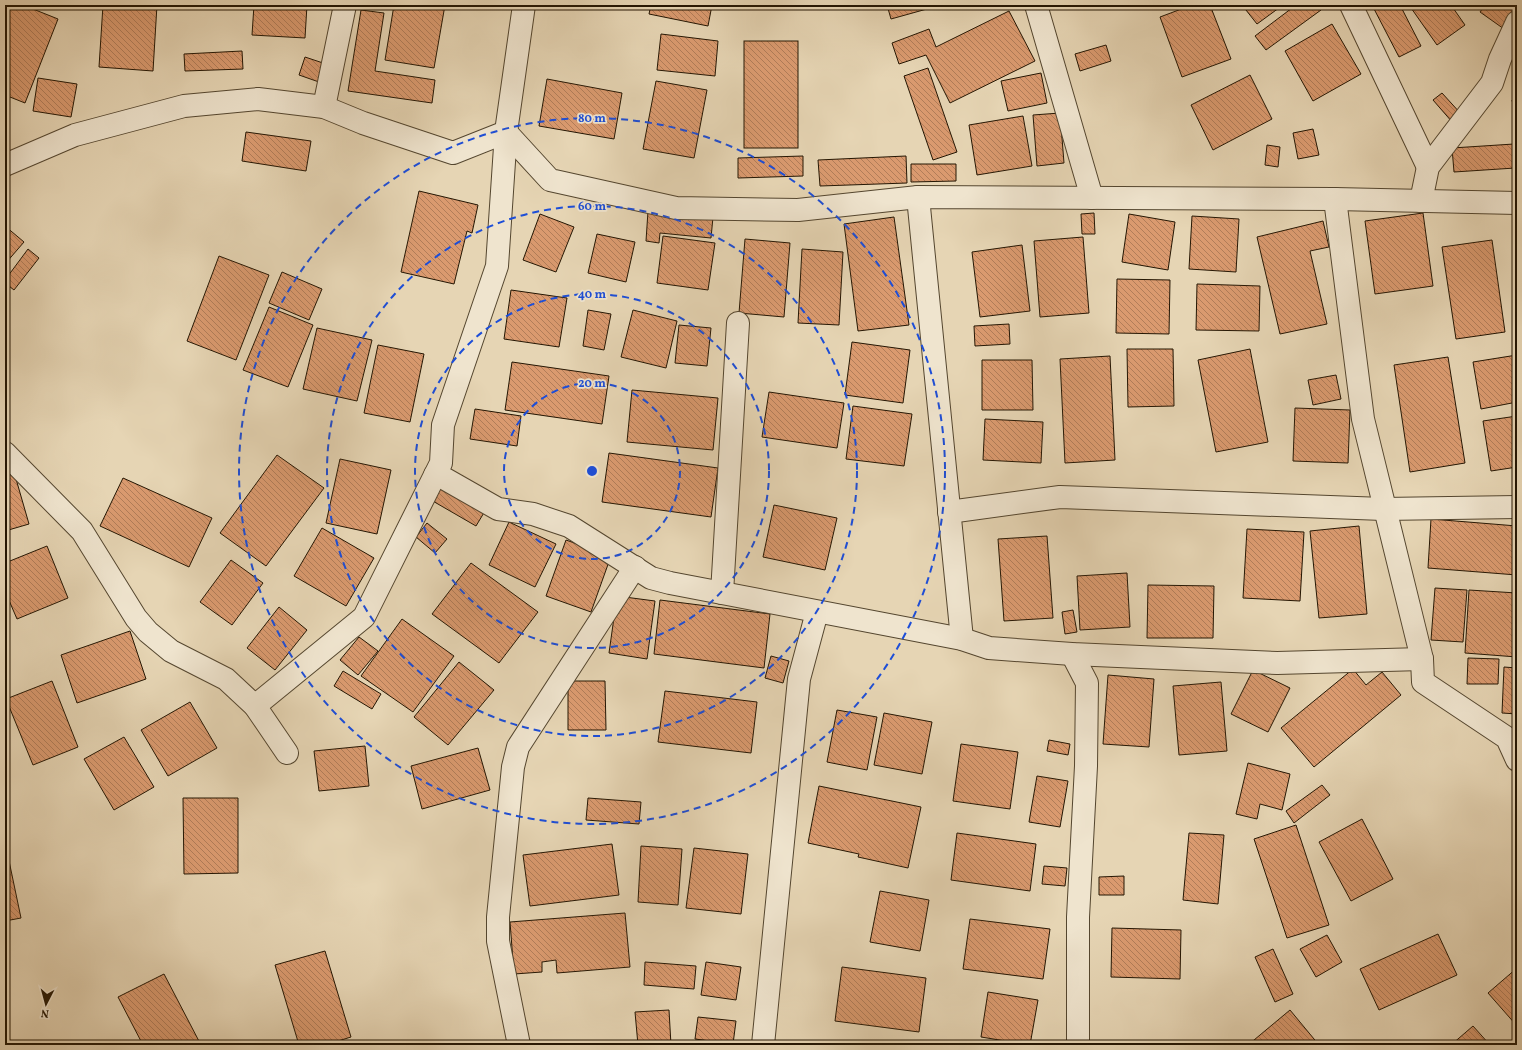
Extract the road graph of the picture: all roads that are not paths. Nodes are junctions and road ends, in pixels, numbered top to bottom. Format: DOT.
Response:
graph roads {
  1 [pos="345,5"];
  2 [pos="524,5"];
  3 [pos="1036,5"];
  4 [pos="1351,5"];
  5 [pos="1517,22"];
  6 [pos="324,107"];
  7 [pos="506,132"];
  8 [pos="5,165"];
  9 [pos="1428,167"];
  10 [pos="918,197"];
  11 [pos="1092,198"];
  12 [pos="1335,199"];
  13 [pos="1421,201"];
  14 [pos="1517,203"];
  15 [pos="738,323"];
  16 [pos="5,453"];
  17 [pos="435,475"];
  18 [pos="1517,507"];
  19 [pos="1384,509"];
  20 [pos="949,512"];
  21 [pos="635,567"];
  22 [pos="722,593"];
  23 [pos="817,612"];
  24 [pos="962,639"];
  25 [pos="1072,654"];
  26 [pos="1422,659"];
  27 [pos="255,706"];
  28 [pos="287,753"];
  29 [pos="1517,760"];
  30 [pos="519,1045"];
  31 [pos="763,1045"];
  32 [pos="1078,1045"];
  1 -- 6 [label="street"];
  2 -- 7 [label="street"];
  3 -- 11 [label="street"];
  4 -- 9 [label="street"];
  5 -- 9 [label="street"];
  6 -- 7 [label="street"];
  6 -- 8 [label="street"];
  7 -- 10 [label="street"];
  7 -- 17 [label="street"];
  9 -- 13 [label="street"];
  10 -- 11 [label="street"];
  10 -- 20 [label="street"];
  11 -- 12 [label="street"];
  12 -- 13 [label="street"];
  12 -- 19 [label="street"];
  13 -- 14 [label="street"];
  15 -- 22 [label="street"];
  16 -- 27 [label="street"];
  17 -- 21 [label="street"];
  17 -- 27 [label="street"];
  18 -- 19 [label="street"];
  19 -- 20 [label="street"];
  19 -- 26 [label="street"];
  20 -- 24 [label="street"];
  21 -- 22 [label="street"];
  21 -- 30 [label="street"];
  22 -- 23 [label="street"];
  23 -- 24 [label="street"];
  23 -- 31 [label="street"];
  24 -- 25 [label="street"];
  25 -- 26 [label="street"];
  25 -- 32 [label="street"];
  26 -- 29 [label="street"];
  27 -- 28 [label="street"];
}
